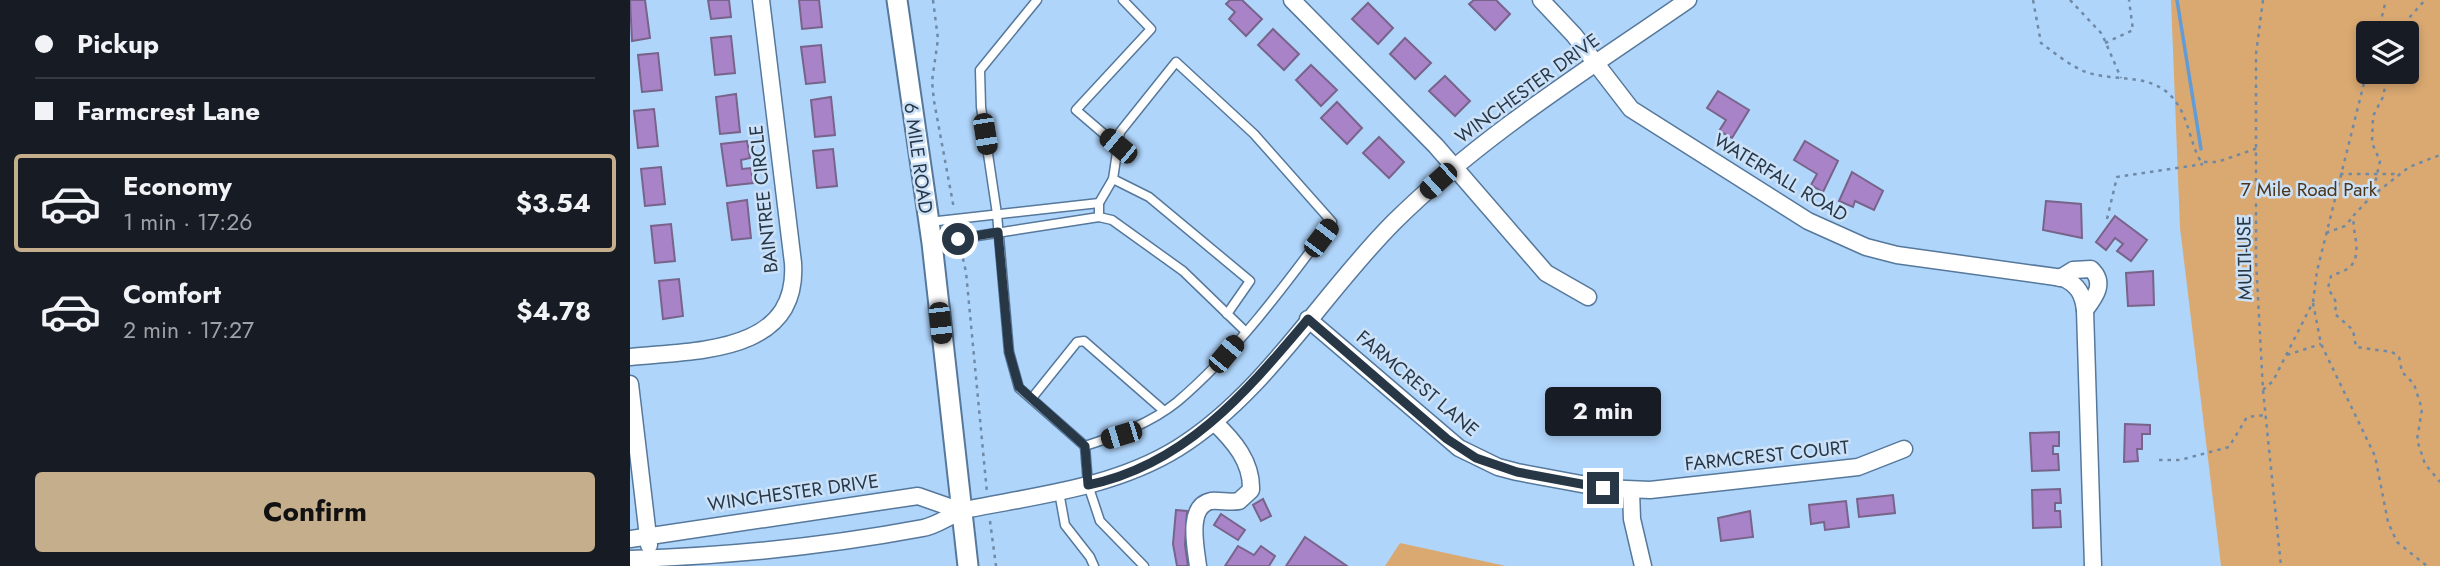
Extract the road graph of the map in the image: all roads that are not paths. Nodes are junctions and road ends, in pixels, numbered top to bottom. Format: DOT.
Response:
graph roads {
  1 [pos="761,0"];
  2 [pos="897,0"];
  3 [pos="1037,0"];
  4 [pos="1123,0"];
  5 [pos="1292,0"];
  6 [pos="1541,0"];
  7 [pos="1688,0"];
  8 [pos="1595,64"];
  9 [pos="1118,146"];
  10 [pos="1454,167"];
  11 [pos="1113,178"];
  12 [pos="1099,203"];
  13 [pos="997,214"];
  14 [pos="1099,218"];
  15 [pos="929,222"];
  16 [pos="998,232"];
  17 [pos="932,243"];
  18 [pos="2060,278"];
  19 [pos="1588,297"];
  20 [pos="2085,310"];
  21 [pos="1227,314"];
  22 [pos="1308,319"];
  23 [pos="1245,331"];
  24 [pos="630,357"];
  25 [pos="630,384"];
  26 [pos="1031,398"];
  27 [pos="1163,410"];
  28 [pos="1214,422"];
  29 [pos="1085,446"];
  30 [pos="1904,449"];
  31 [pos="1088,485"];
  32 [pos="1059,491"];
  33 [pos="1631,491"];
  34 [pos="961,511"];
  35 [pos="648,536"];
  36 [pos="630,538"];
  37 [pos="630,559"];
  38 [pos="651,562"];
  39 [pos="968,566"];
  40 [pos="1094,566"];
  41 [pos="1144,566"];
  42 [pos="1198,566"];
  43 [pos="1643,566"];
  44 [pos="2093,566"];
  1 -- 24 [label="street, BAINTREE CIRCLE"];
  2 -- 15 [label="street, 6 MILE ROAD"];
  3 -- 13 [label="lane"];
  4 -- 9 [label="lane"];
  5 -- 10 [label="street"];
  6 -- 8 [label="street, WATERFALL ROAD"];
  7 -- 8 [label="street, WINCHESTER DRIVE"];
  8 -- 10 [label="street, WINCHESTER DRIVE"];
  8 -- 18 [label="street, WATERFALL ROAD"];
  9 -- 11 [label="lane"];
  9 -- 23 [label="lane"];
  10 -- 19 [label="street"];
  10 -- 22 [label="street, WINCHESTER DRIVE"];
  11 -- 12 [label="lane"];
  11 -- 21 [label="lane"];
  12 -- 13 [label="lane"];
  12 -- 14 [label="lane"];
  13 -- 15 [label="lane"];
  13 -- 16 [label="lane"];
  14 -- 16 [label="lane"];
  14 -- 21 [label="lane"];
  15 -- 17 [label="street, 6 MILE ROAD"];
  16 -- 17 [label="lane"];
  16 -- 26 [label="lane"];
  17 -- 34 [label="street, 6 MILE ROAD"];
  18 -- 20 [label="street, WATERFALL ROAD"];
  18 -- 20 [label="street, WATERFALL ROAD"];
  20 -- 44 [label="street, WATERFALL ROAD"];
  21 -- 23 [label="lane"];
  22 -- 28 [label="street, WINCHESTER DRIVE"];
  22 -- 33 [label="street, FARMCREST LANE"];
  23 -- 27 [label="lane"];
  25 -- 35 [label="street"];
  26 -- 27 [label="lane"];
  26 -- 29 [label="lane"];
  27 -- 29 [label="lane"];
  28 -- 31 [label="street, WINCHESTER DRIVE"];
  28 -- 42 [label="street"];
  29 -- 31 [label="lane"];
  30 -- 33 [label="street, FARMCREST COURT"];
  31 -- 32 [label="street, WINCHESTER DRIVE"];
  31 -- 41 [label="lane"];
  32 -- 34 [label="street, WINCHESTER DRIVE"];
  32 -- 40 [label="lane"];
  33 -- 43 [label="street"];
  34 -- 35 [label="street, WINCHESTER DRIVE"];
  34 -- 38 [label="street, WINCHESTER DRIVE"];
  34 -- 39 [label="street, 6 MILE ROAD"];
  35 -- 36 [label="street, WINCHESTER DRIVE"];
  35 -- 38 [label="street"];
  37 -- 38 [label="street, WINCHESTER DRIVE"];
}
